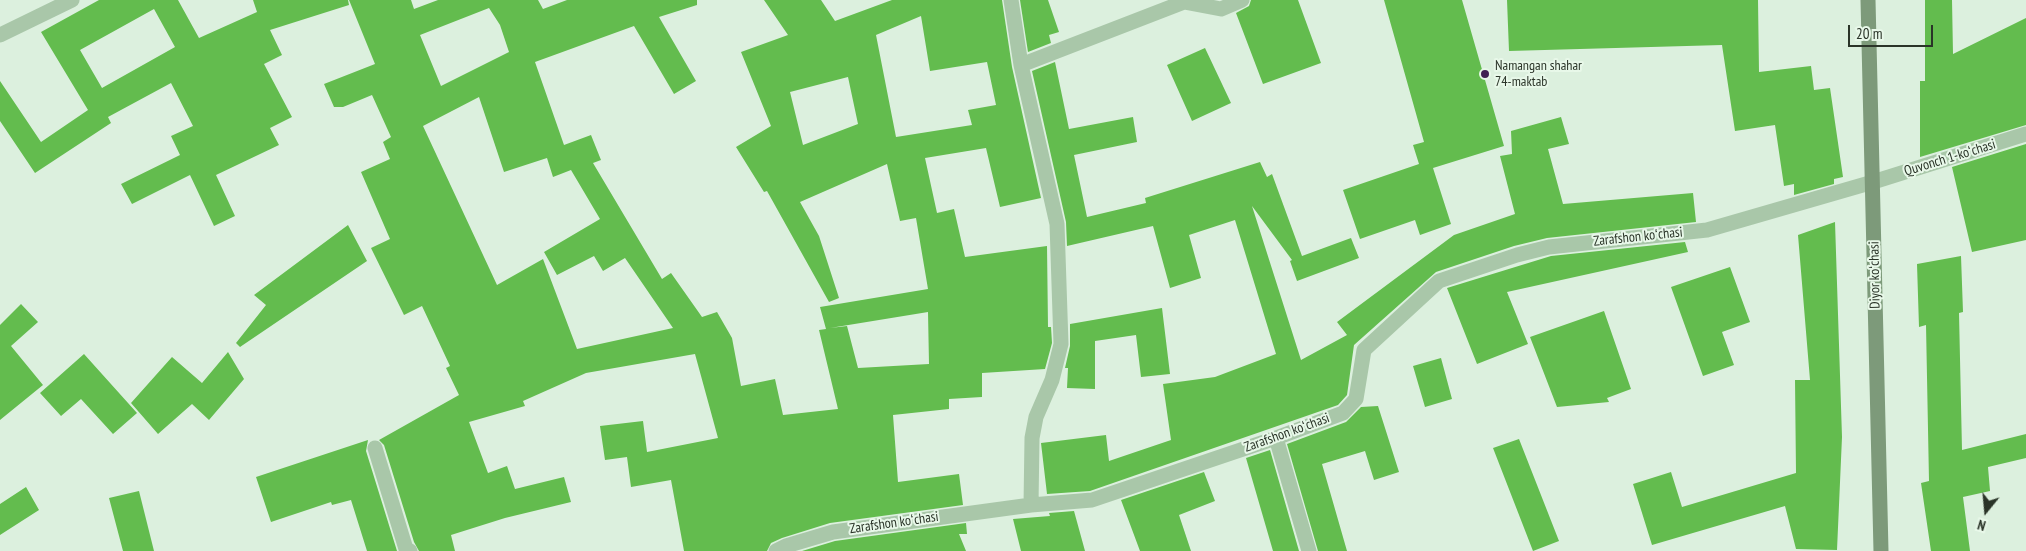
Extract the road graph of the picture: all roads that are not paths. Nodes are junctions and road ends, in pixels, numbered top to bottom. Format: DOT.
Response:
graph roads {
  1 [pos="72,0"];
  2 [pos="1012,0"];
  3 [pos="1242,0"];
  4 [pos="1868,0"];
  5 [pos="0,35"];
  6 [pos="1021,66"];
  7 [pos="2026,134"];
  8 [pos="1873,182"];
  9 [pos="1276,438"];
  10 [pos="374,448"];
  11 [pos="1031,505"];
  12 [pos="410,551"];
  13 [pos="776,551"];
  14 [pos="1309,551"];
  15 [pos="1881,551"];
  1 -- 5 [label="street"];
  2 -- 6 [label="street"];
  3 -- 6 [label="street"];
  4 -- 8 [label="main road, Diyor koʻchasi"];
  6 -- 11 [label="street"];
  7 -- 8 [label="street, Quvonch 1-koʻchasi"];
  8 -- 9 [label="street, Zarafshon koʻchasi"];
  8 -- 15 [label="main road, Diyor koʻchasi"];
  9 -- 11 [label="street, Zarafshon koʻchasi"];
  9 -- 14 [label="street"];
  10 -- 12 [label="street"];
  11 -- 13 [label="street, Zarafshon koʻchasi"];
}
